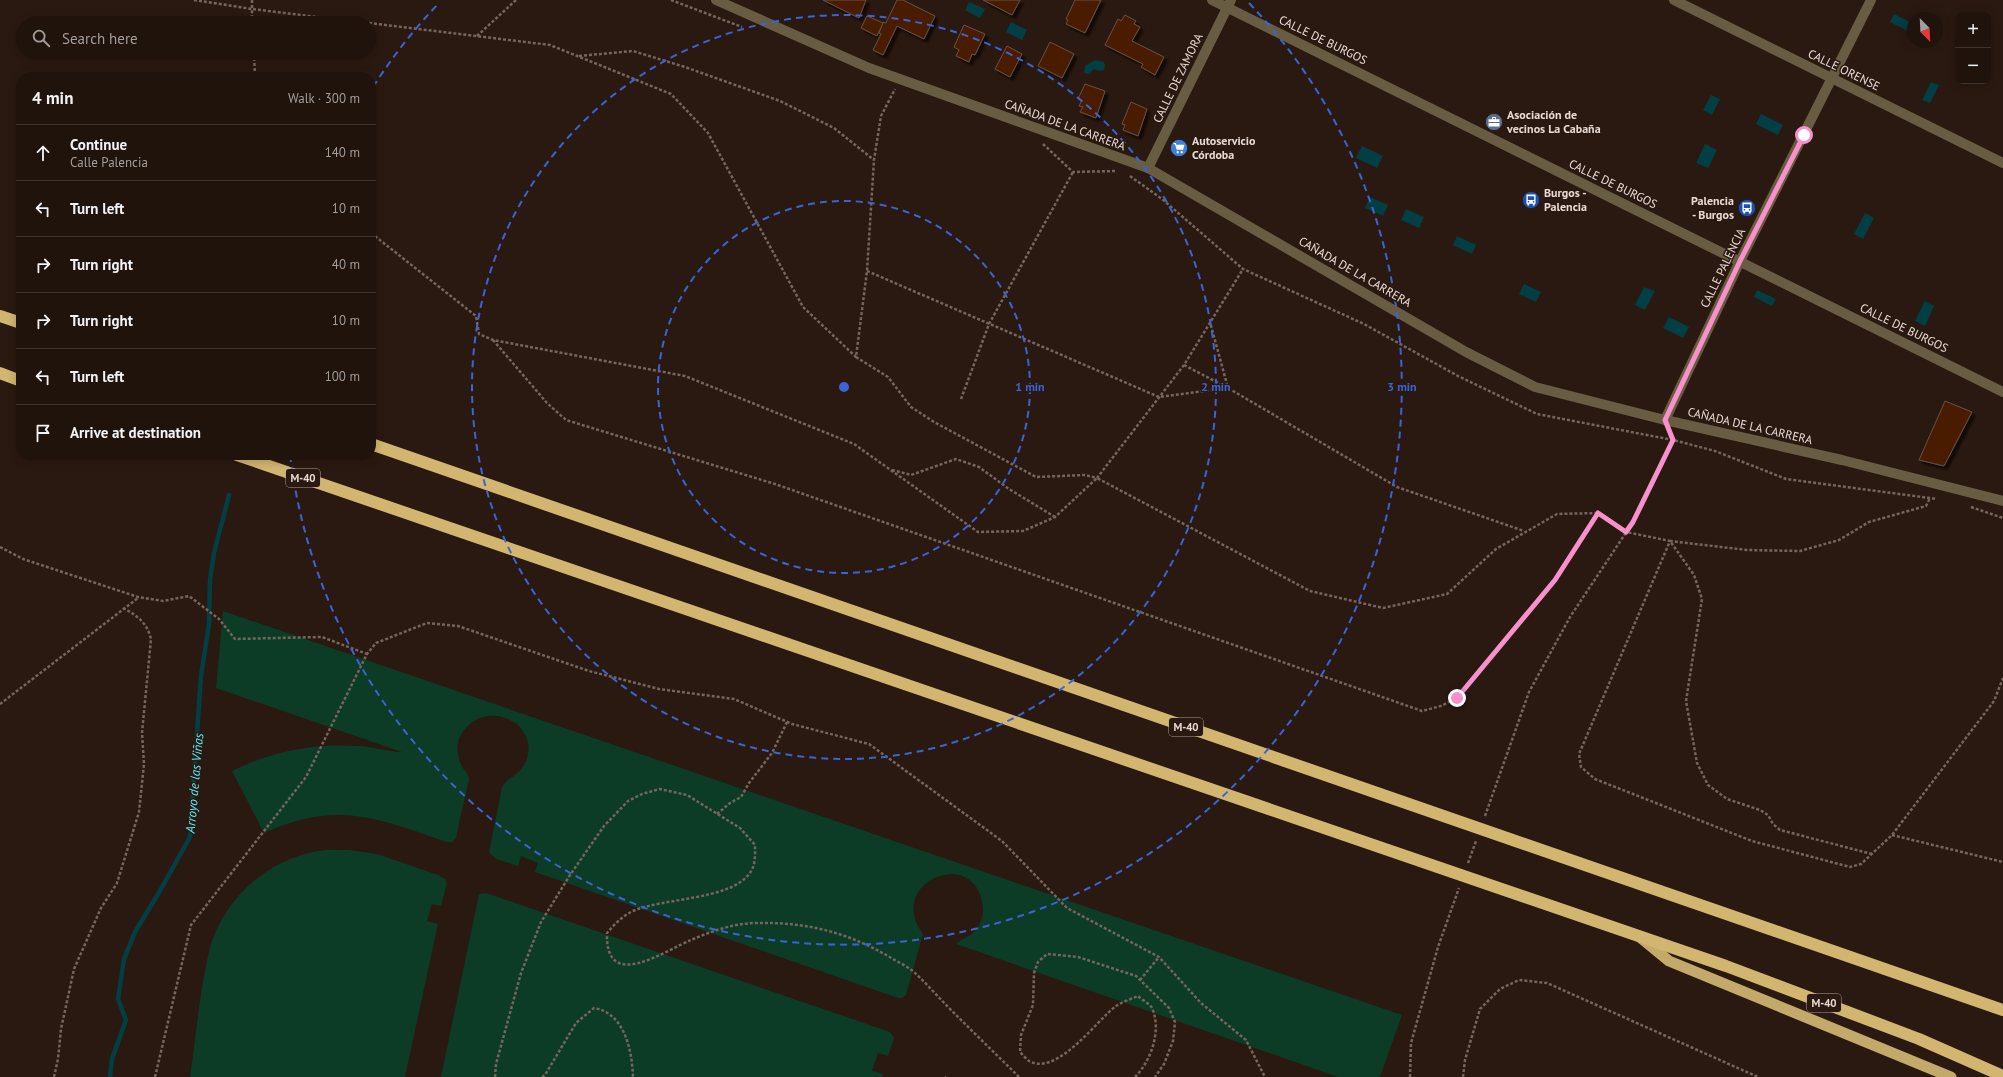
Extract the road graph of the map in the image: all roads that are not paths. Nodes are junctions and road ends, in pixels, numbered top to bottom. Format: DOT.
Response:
graph roads {
  1 [pos="716,0"];
  2 [pos="1212,0"];
  3 [pos="1674,0"];
  4 [pos="1871,0"];
  5 [pos="1229,4"];
  6 [pos="1832,79"];
  7 [pos="2003,163"];
  8 [pos="1148,168"];
  9 [pos="1740,261"];
  10 [pos="0,316"];
  11 [pos="16,321"];
  12 [pos="0,373"];
  13 [pos="16,379"];
  14 [pos="2003,392"];
  15 [pos="1665,420"];
  16 [pos="376,446"];
  17 [pos="252,460"];
  18 [pos="2003,501"];
  19 [pos="1641,938"];
  20 [pos="2002,1010"];
  21 [pos="2003,1076"];
  22 [pos="1951,1077"];
  1 -- 8 [label="street, CAÑADA DE LA CARRERA"];
  2 -- 5 [label="street, CALLE DE BURGOS"];
  3 -- 6 [label="street, CALLE ORENSE"];
  4 -- 6 [label="street, CALLE PALENCIA"];
  5 -- 8 [label="street, CALLE DE ZAMORA"];
  5 -- 9 [label="street, CALLE DE BURGOS"];
  6 -- 7 [label="street, CALLE ORENSE"];
  6 -- 9 [label="street, CALLE PALENCIA"];
  8 -- 15 [label="street, CAÑADA DE LA CARRERA"];
  9 -- 14 [label="street, CALLE DE BURGOS"];
  9 -- 15 [label="street, CALLE PALENCIA"];
  10 -- 11 [label="highway"];
  12 -- 13 [label="highway"];
  15 -- 18 [label="street, CAÑADA DE LA CARRERA"];
  16 -- 20 [label="highway, M-40"];
  17 -- 19 [label="highway, M-40"];
  19 -- 21 [label="highway, M-40"];
  19 -- 22 [label="highway"];
}
